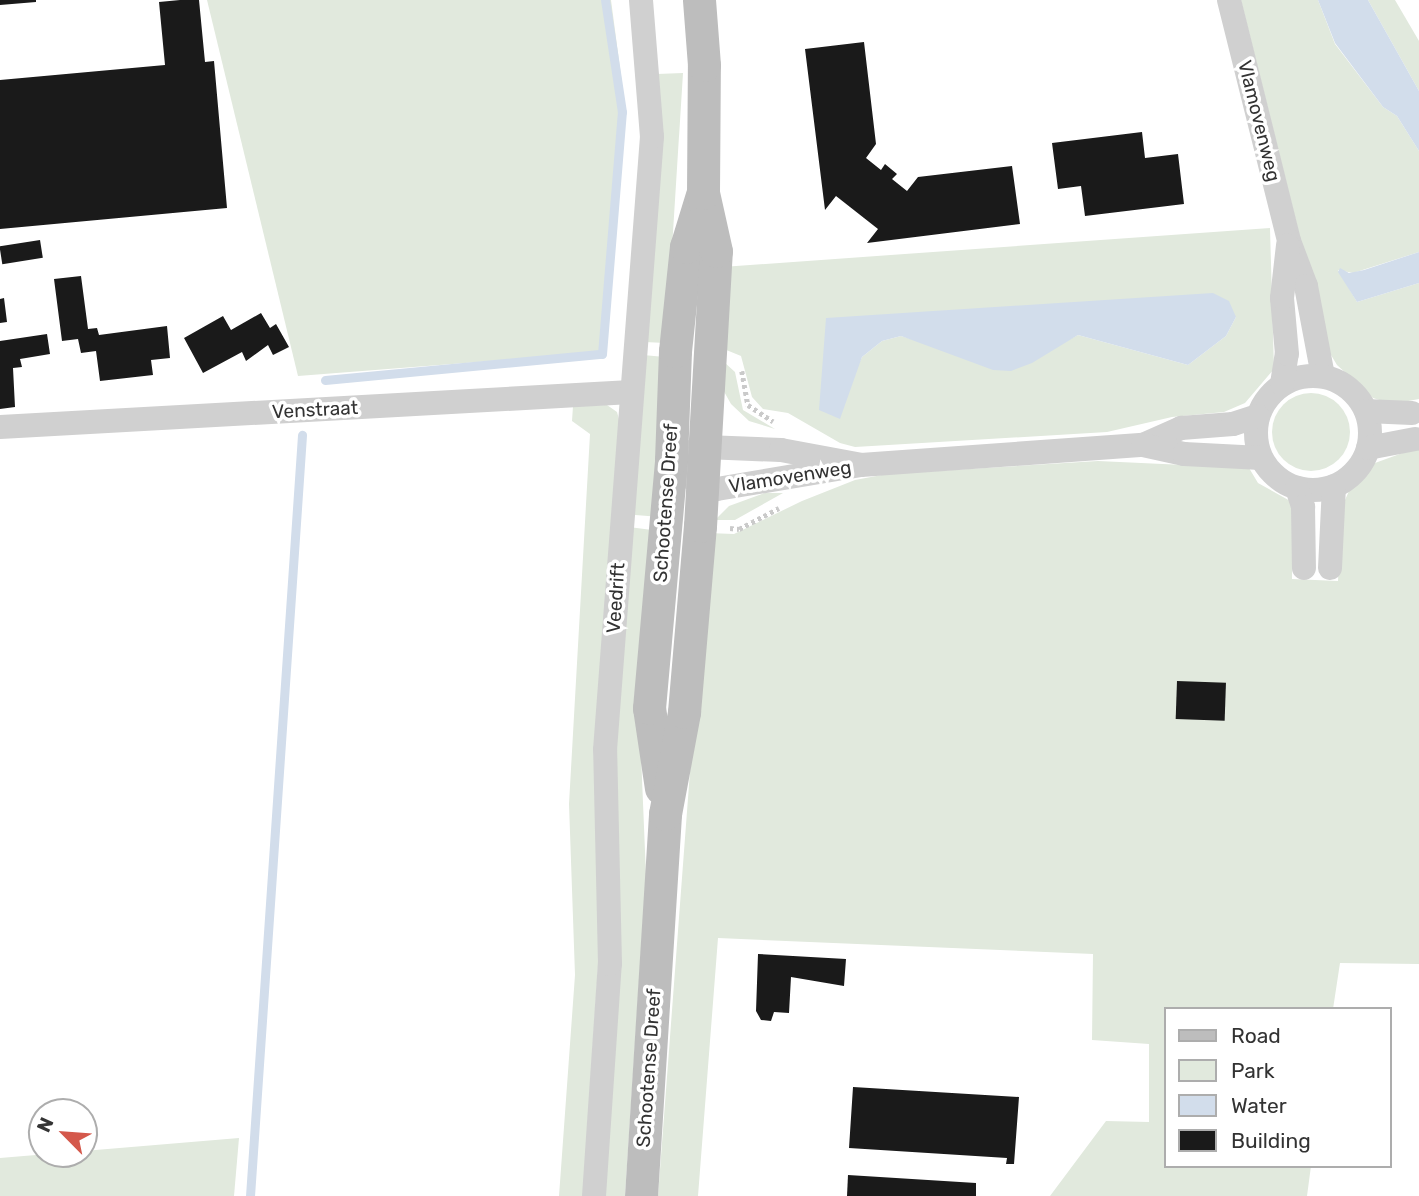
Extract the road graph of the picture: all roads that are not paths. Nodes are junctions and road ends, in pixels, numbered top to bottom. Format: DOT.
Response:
graph roads {
  1 [pos="641,0"];
  2 [pos="699,0"];
  3 [pos="1229,0"];
  4 [pos="702,193"];
  5 [pos="1289,241"];
  6 [pos="1323,376"];
  7 [pos="1282,384"];
  8 [pos="631,392"];
  9 [pos="1366,411"];
  10 [pos="1412,413"];
  11 [pos="1258,415"];
  12 [pos="0,427"];
  13 [pos="1415,439"];
  14 [pos="1143,445"];
  15 [pos="705,447"];
  16 [pos="1368,448"];
  17 [pos="1261,458"];
  18 [pos="671,460"];
  19 [pos="861,466"];
  20 [pos="1334,486"];
  21 [pos="703,487"];
  22 [pos="1297,488"];
  23 [pos="1304,568"];
  24 [pos="1330,568"];
  25 [pos="665,814"];
  26 [pos="594,1196"];
  27 [pos="641,1196"];
  1 -- 8 [label="street, Veedrift"];
  2 -- 4 [label="street, Schootense Dreef"];
  3 -- 5 [label="street, Vlamovenweg"];
  4 -- 15 [label="street, Schootense Dreef"];
  4 -- 18 [label="street, Schootense Dreef"];
  5 -- 6 [label="street, Vlamovenweg"];
  5 -- 7 [label="street, Vlamovenweg"];
  6 -- 7 [label="street"];
  6 -- 9 [label="street"];
  7 -- 11 [label="street"];
  8 -- 12 [label="street, Venstraat"];
  8 -- 26 [label="street, Veedrift"];
  9 -- 10 [label="street"];
  9 -- 16 [label="street"];
  11 -- 14 [label="street, Vlamovenweg"];
  11 -- 17 [label="street"];
  13 -- 16 [label="street"];
  14 -- 17 [label="street, Vlamovenweg"];
  14 -- 19 [label="street, Vlamovenweg"];
  15 -- 18 [label="street, Vlamovenweg"];
  15 -- 19 [label="street, Vlamovenweg"];
  15 -- 21 [label="street, Schootense Dreef"];
  16 -- 20 [label="street"];
  17 -- 22 [label="street"];
  18 -- 21 [label="street, Vlamovenweg"];
  18 -- 25 [label="street, Schootense Dreef"];
  19 -- 21 [label="street, Vlamovenweg"];
  20 -- 22 [label="street"];
  20 -- 24 [label="street"];
  21 -- 25 [label="street, Schootense Dreef"];
  22 -- 23 [label="street"];
  25 -- 27 [label="street, Schootense Dreef"];
}
